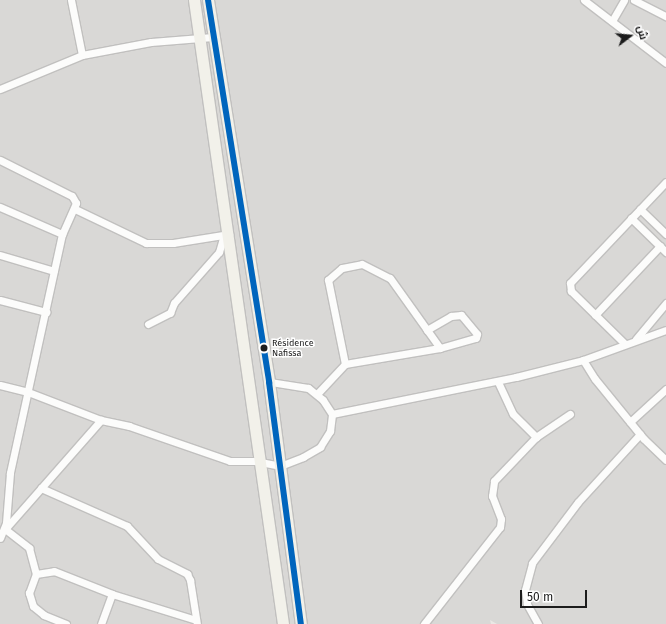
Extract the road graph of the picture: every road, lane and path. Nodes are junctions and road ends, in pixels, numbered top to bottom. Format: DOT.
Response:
graph roads {
  1 [pos="71,0"];
  2 [pos="584,0"];
  3 [pos="624,0"];
  4 [pos="634,0"];
  5 [pos="208,1"];
  6 [pos="194,2"];
  7 [pos="666,16"];
  8 [pos="612,21"];
  9 [pos="213,37"];
  10 [pos="200,38"];
  11 [pos="82,55"];
  12 [pos="666,63"];
  13 [pos="0,89"];
  14 [pos="0,160"];
  15 [pos="666,182"];
  16 [pos="0,207"];
  17 [pos="75,209"];
  18 [pos="640,209"];
  19 [pos="631,218"];
  20 [pos="62,234"];
  21 [pos="226,234"];
  22 [pos="666,234"];
  23 [pos="660,246"];
  24 [pos="666,252"];
  25 [pos="0,255"];
  26 [pos="54,271"];
  27 [pos="0,300"];
  28 [pos="666,303"];
  29 [pos="46,312"];
  30 [pos="595,315"];
  31 [pos="148,324"];
  32 [pos="427,330"];
  33 [pos="666,330"];
  34 [pos="636,340"];
  35 [pos="625,344"];
  36 [pos="440,348"];
  37 [pos="583,360"];
  38 [pos="345,364"];
  39 [pos="269,382"];
  40 [pos="498,382"];
  41 [pos="0,385"];
  42 [pos="666,389"];
  43 [pos="28,392"];
  44 [pos="317,394"];
  45 [pos="332,414"];
  46 [pos="570,414"];
  47 [pos="101,420"];
  48 [pos="630,422"];
  49 [pos="640,434"];
  50 [pos="536,437"];
  51 [pos="666,460"];
  52 [pos="258,462"];
  53 [pos="280,466"];
  54 [pos="41,488"];
  55 [pos="4,529"];
  56 [pos="0,538"];
  57 [pos="36,574"];
  58 [pos="112,594"];
  59 [pos="196,622"];
  60 [pos="66,624"];
  61 [pos="101,624"];
  62 [pos="283,624"];
  63 [pos="301,624"];
  64 [pos="424,624"];
  65 [pos="538,624"];
  1 -- 11 [label="street"];
  2 -- 8 [label="street"];
  3 -- 8 [label="street"];
  4 -- 7 [label="street"];
  5 -- 6 [label="street"];
  5 -- 9 [label="street"];
  6 -- 10 [label="street"];
  8 -- 12 [label="street"];
  9 -- 10 [label="street"];
  9 -- 39 [label="street"];
  10 -- 11 [label="street"];
  10 -- 21 [label="street"];
  11 -- 13 [label="street"];
  14 -- 17 [label="street"];
  15 -- 18 [label="street"];
  16 -- 20 [label="street"];
  17 -- 20 [label="street"];
  17 -- 21 [label="street"];
  18 -- 19 [label="street"];
  18 -- 22 [label="street"];
  19 -- 23 [label="street"];
  19 -- 30 [label="street"];
  20 -- 26 [label="street"];
  21 -- 31 [label="street"];
  21 -- 52 [label="street"];
  23 -- 24 [label="street"];
  23 -- 30 [label="street"];
  25 -- 26 [label="street"];
  26 -- 29 [label="street"];
  27 -- 29 [label="street"];
  28 -- 34 [label="street"];
  29 -- 43 [label="street"];
  30 -- 35 [label="street"];
  32 -- 36 [label="street"];
  32 -- 36 [label="street"];
  32 -- 38 [label="street"];
  33 -- 34 [label="street"];
  34 -- 35 [label="street"];
  35 -- 37 [label="street"];
  36 -- 38 [label="street"];
  37 -- 40 [label="street"];
  37 -- 48 [label="street"];
  38 -- 44 [label="street"];
  39 -- 44 [label="street"];
  39 -- 53 [label="street"];
  40 -- 45 [label="street"];
  40 -- 50 [label="street"];
  41 -- 43 [label="street"];
  42 -- 48 [label="street"];
  43 -- 47 [label="street"];
  43 -- 55 [label="street"];
  44 -- 45 [label="street"];
  45 -- 53 [label="street"];
  46 -- 50 [label="street"];
  47 -- 52 [label="street"];
  47 -- 54 [label="street"];
  48 -- 49 [label="street"];
  49 -- 51 [label="street"];
  49 -- 65 [label="street"];
  50 -- 64 [label="street"];
  52 -- 53 [label="street"];
  52 -- 62 [label="street"];
  53 -- 63 [label="street"];
  54 -- 55 [label="street"];
  54 -- 59 [label="street"];
  55 -- 56 [label="street"];
  55 -- 57 [label="street"];
  57 -- 58 [label="street"];
  57 -- 60 [label="street"];
  58 -- 59 [label="street"];
  58 -- 61 [label="street"];
}
